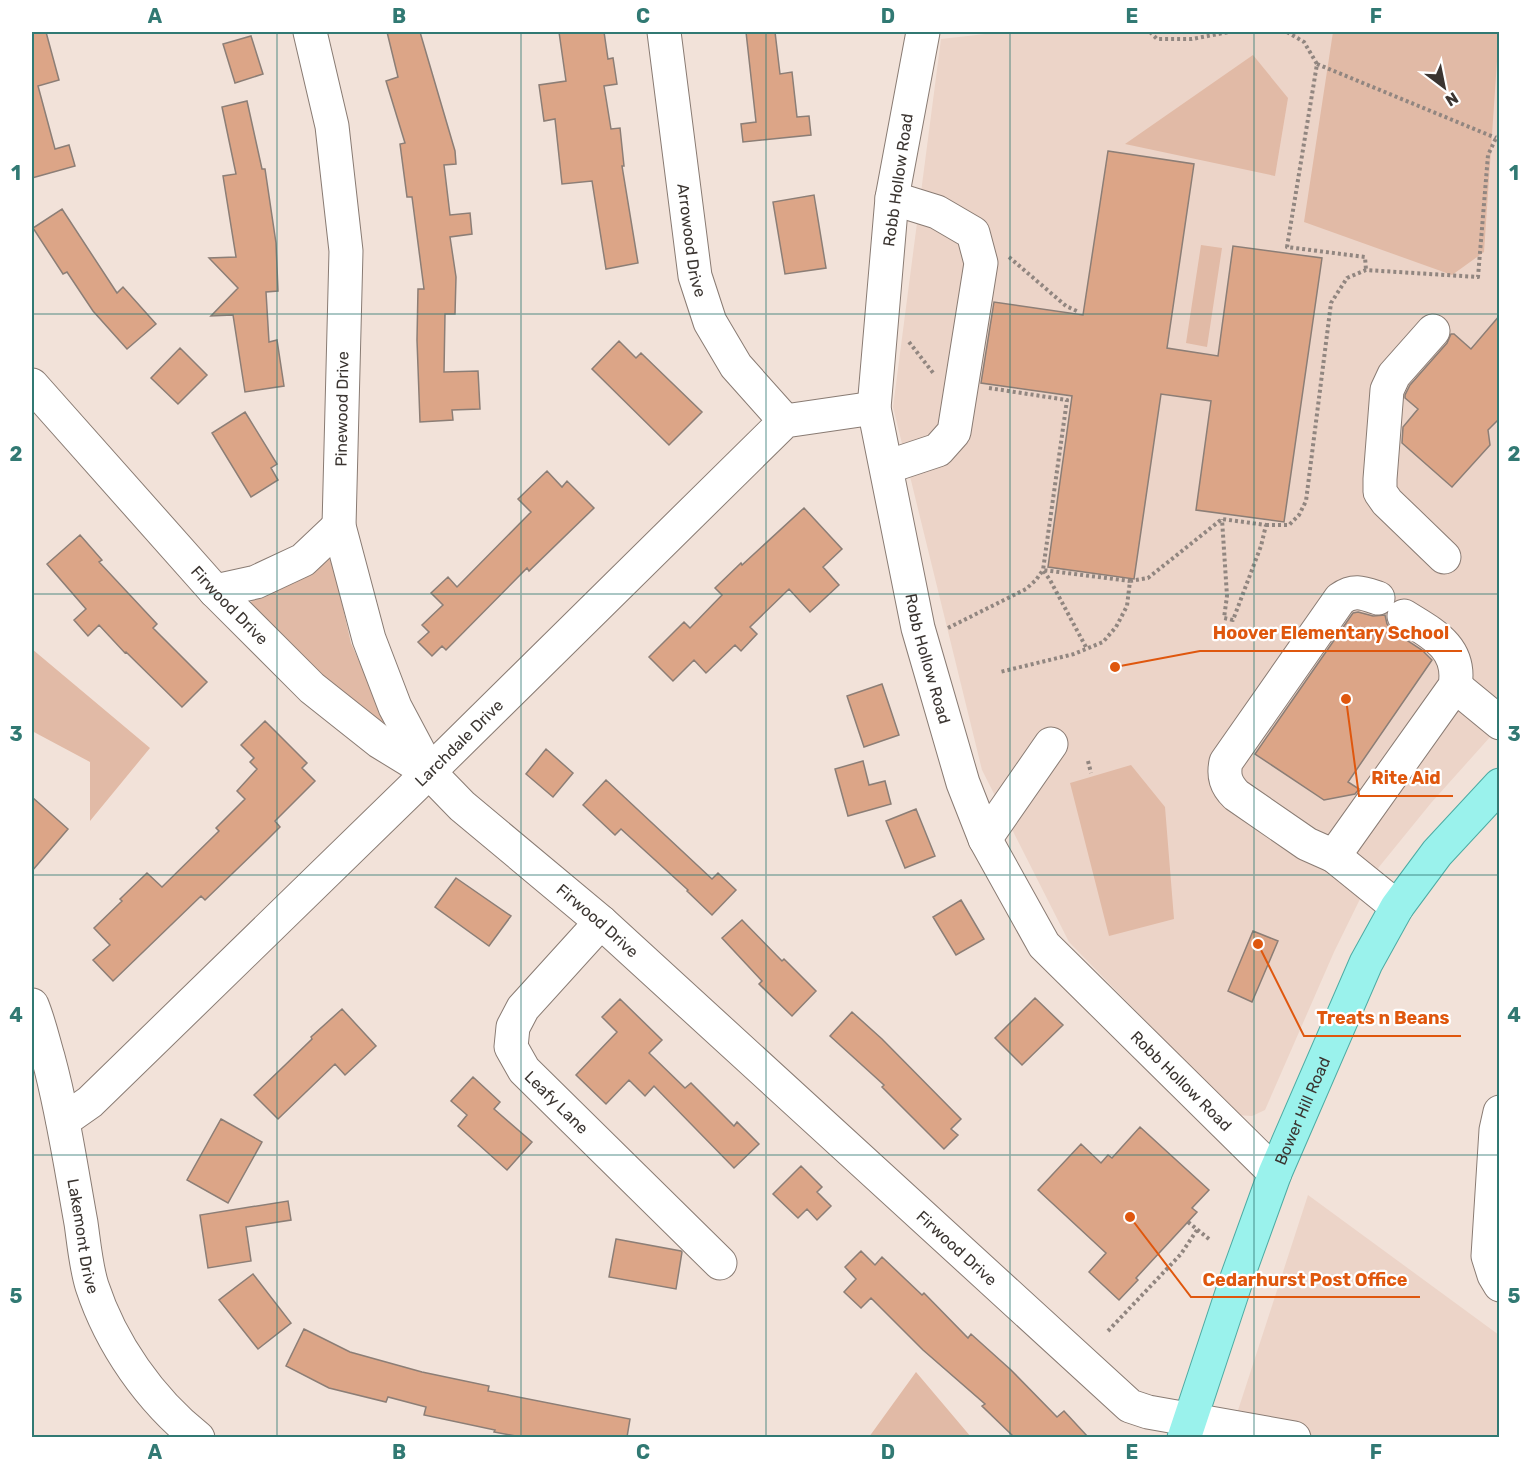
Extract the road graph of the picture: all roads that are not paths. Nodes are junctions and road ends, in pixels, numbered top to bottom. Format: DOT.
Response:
graph roads {
  1 [pos="310,32"];
  2 [pos="664,32"];
  3 [pos="922,32"];
  4 [pos="892,198"];
  5 [pos="1433,331"];
  6 [pos="32,385"];
  7 [pos="874,408"];
  8 [pos="785,421"];
  9 [pos="887,466"];
  10 [pos="339,526"];
  11 [pos="1444,557"];
  12 [pos="215,591"];
  13 [pos="1378,598"];
  14 [pos="1404,616"];
  15 [pos="1455,686"];
  16 [pos="1500,723"];
  17 [pos="1051,744"];
  18 [pos="429,772"];
  19 [pos="1500,785"];
  20 [pos="985,839"];
  21 [pos="1334,856"];
  22 [pos="1397,907"];
  23 [pos="601,922"];
  24 [pos="32,1005"];
  25 [pos="1500,1112"];
  26 [pos="63,1121"];
  27 [pos="1275,1173"];
  28 [pos="720,1263"];
  29 [pos="1500,1285"];
  30 [pos="1187,1429"];
  31 [pos="198,1437"];
  32 [pos="1294,1437"];
  1 -- 10 [label="street, Pinewood Drive"];
  2 -- 8 [label="street, Arrowood Drive"];
  3 -- 4 [label="street, Robb Hollow Road"];
  4 -- 7 [label="street, Robb Hollow Road"];
  4 -- 9 [label="street"];
  5 -- 11 [label="street"];
  6 -- 12 [label="street, Firwood Drive"];
  7 -- 8 [label="street"];
  7 -- 9 [label="street, Robb Hollow Road"];
  8 -- 18 [label="street, Larchdale Drive"];
  9 -- 20 [label="street, Robb Hollow Road"];
  10 -- 12 [label="street"];
  10 -- 18 [label="street, Pinewood Drive"];
  12 -- 18 [label="street, Firwood Drive"];
  13 -- 21 [label="street"];
  14 -- 15 [label="street"];
  15 -- 16 [label="street"];
  15 -- 21 [label="street"];
  17 -- 20 [label="street"];
  18 -- 23 [label="street, Firwood Drive"];
  18 -- 26 [label="street, Larchdale Drive"];
  19 -- 22 [label="main road, Bower Hill Road"];
  20 -- 27 [label="street, Robb Hollow Road"];
  21 -- 22 [label="street"];
  22 -- 27 [label="main road, Bower Hill Road"];
  23 -- 28 [label="street, Leafy Lane"];
  23 -- 30 [label="street, Firwood Drive"];
  24 -- 26 [label="street, Lakemont Drive"];
  25 -- 29 [label="street"];
  26 -- 31 [label="street, Lakemont Drive"];
  27 -- 30 [label="main road, Bower Hill Road"];
  30 -- 32 [label="street, Firwood Drive"];
}
